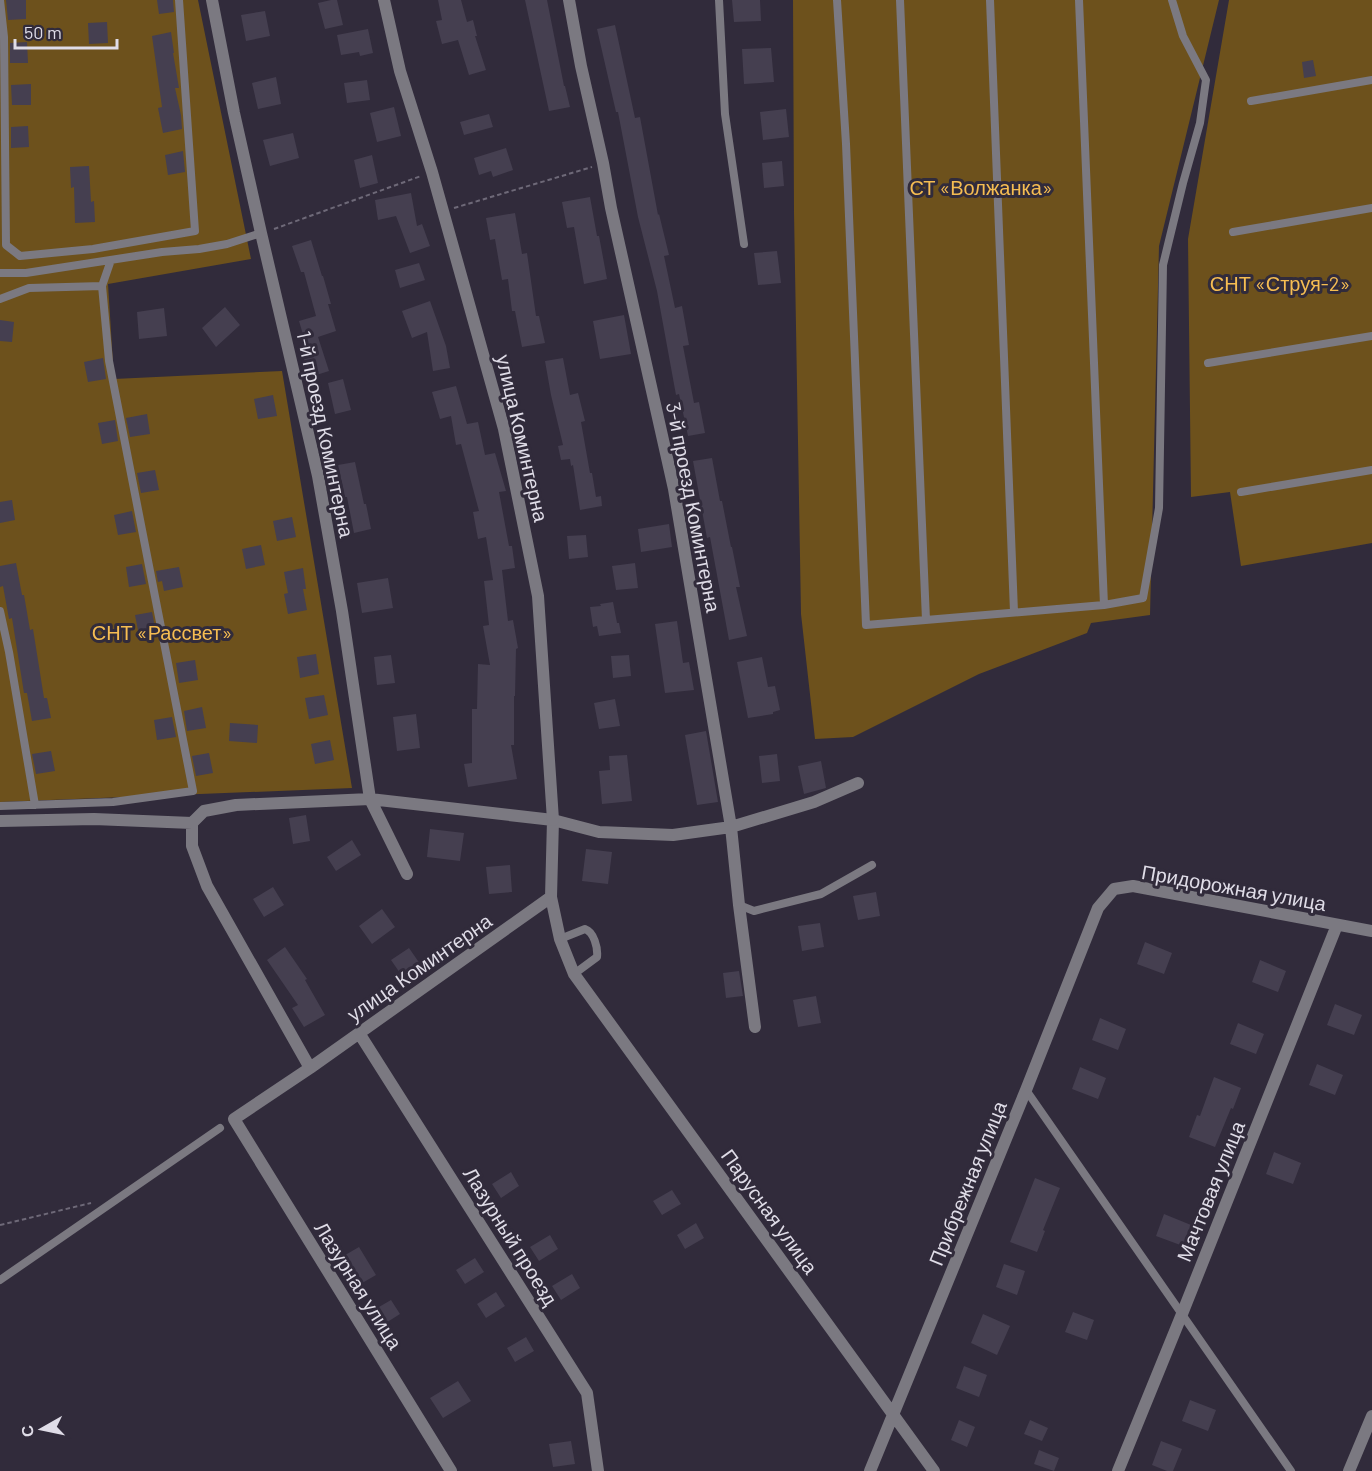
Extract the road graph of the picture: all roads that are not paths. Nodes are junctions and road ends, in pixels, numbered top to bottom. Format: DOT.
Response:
graph roads {
  1 [pos="0,0"];
  2 [pos="179,0"];
  3 [pos="212,0"];
  4 [pos="384,0"];
  5 [pos="569,0"];
  6 [pos="719,0"];
  7 [pos="837,0"];
  8 [pos="900,0"];
  9 [pos="990,0"];
  10 [pos="1079,0"];
  11 [pos="1172,0"];
  12 [pos="1372,80"];
  13 [pos="1251,100"];
  14 [pos="1372,208"];
  15 [pos="1233,232"];
  16 [pos="261,233"];
  17 [pos="744,243"];
  18 [pos="111,260"];
  19 [pos="0,273"];
  20 [pos="102,286"];
  21 [pos="0,299"];
  22 [pos="1372,336"];
  23 [pos="1208,363"];
  24 [pos="1372,470"];
  25 [pos="1241,492"];
  26 [pos="1104,605"];
  27 [pos="0,611"];
  28 [pos="1014,612"];
  29 [pos="926,620"];
  30 [pos="858,783"];
  31 [pos="370,799"];
  32 [pos="35,805"];
  33 [pos="0,806"];
  34 [pos="553,820"];
  35 [pos="0,821"];
  36 [pos="192,823"];
  37 [pos="731,827"];
  38 [pos="872,865"];
  39 [pos="406,874"];
  40 [pos="551,897"];
  41 [pos="740,905"];
  42 [pos="1098,908"];
  43 [pos="1337,925"];
  44 [pos="1372,931"];
  45 [pos="560,939"];
  46 [pos="574,974"];
  47 [pos="755,1027"];
  48 [pos="359,1033"];
  49 [pos="310,1068"];
  50 [pos="1026,1090"];
  51 [pos="234,1119"];
  52 [pos="220,1128"];
  53 [pos="0,1280"];
  54 [pos="1182,1314"];
  55 [pos="892,1415"];
  56 [pos="1372,1416"];
  57 [pos="451,1471"];
  58 [pos="598,1471"];
  59 [pos="870,1471"];
  60 [pos="934,1471"];
  61 [pos="1118,1471"];
  62 [pos="1291,1471"];
  63 [pos="1349,1471"];
  1 -- 2 [label="lane"];
  3 -- 16 [label="street, 1-й проезд Коминтерна"];
  4 -- 34 [label="street, улица Коминтерна"];
  5 -- 37 [label="street, 3-й проезд Коминтерна"];
  6 -- 17 [label="lane"];
  7 -- 29 [label="lane"];
  8 -- 29 [label="lane"];
  9 -- 28 [label="lane"];
  10 -- 26 [label="lane"];
  11 -- 26 [label="lane"];
  12 -- 13 [label="lane"];
  14 -- 15 [label="lane"];
  16 -- 18 [label="lane"];
  16 -- 31 [label="street, 1-й проезд Коминтерна"];
  18 -- 19 [label="lane"];
  18 -- 20 [label="lane"];
  20 -- 21 [label="lane"];
  20 -- 32 [label="lane"];
  22 -- 23 [label="lane"];
  24 -- 25 [label="lane"];
  26 -- 28 [label="lane"];
  27 -- 32 [label="lane"];
  28 -- 29 [label="lane"];
  30 -- 37 [label="street"];
  31 -- 34 [label="street"];
  31 -- 36 [label="street"];
  31 -- 39 [label="street, 1-й проезд Коминтерна"];
  32 -- 33 [label="lane"];
  34 -- 37 [label="street"];
  34 -- 40 [label="street, улица Коминтерна"];
  35 -- 36 [label="street"];
  36 -- 49 [label="street"];
  37 -- 41 [label="street, 3-й проезд Коминтерна"];
  38 -- 41 [label="lane"];
  40 -- 45 [label="street, улица Коминтерна"];
  40 -- 48 [label="street, улица Коминтерна"];
  41 -- 47 [label="street, 3-й проезд Коминтерна"];
  42 -- 43 [label="street, Придорожная улица"];
  42 -- 50 [label="street, Прибрежная улица"];
  43 -- 44 [label="street, Придорожная улица"];
  43 -- 54 [label="street, Мачтовая улица"];
  45 -- 46 [label="street, улица Коминтерна"];
  45 -- 46 [label="lane"];
  46 -- 55 [label="street, Парусная улица"];
  48 -- 49 [label="street, улица Коминтерна"];
  48 -- 58 [label="street, Лазурный проезд"];
  49 -- 51 [label="street, улица Коминтерна"];
  50 -- 54 [label="lane"];
  50 -- 55 [label="street, Прибрежная улица"];
  51 -- 57 [label="street, Лазурная улица"];
  52 -- 53 [label="lane"];
  54 -- 61 [label="street, Мачтовая улица"];
  54 -- 62 [label="lane"];
  55 -- 59 [label="street, Прибрежная улица"];
  55 -- 60 [label="street, Парусная улица"];
  56 -- 63 [label="street"];
}
